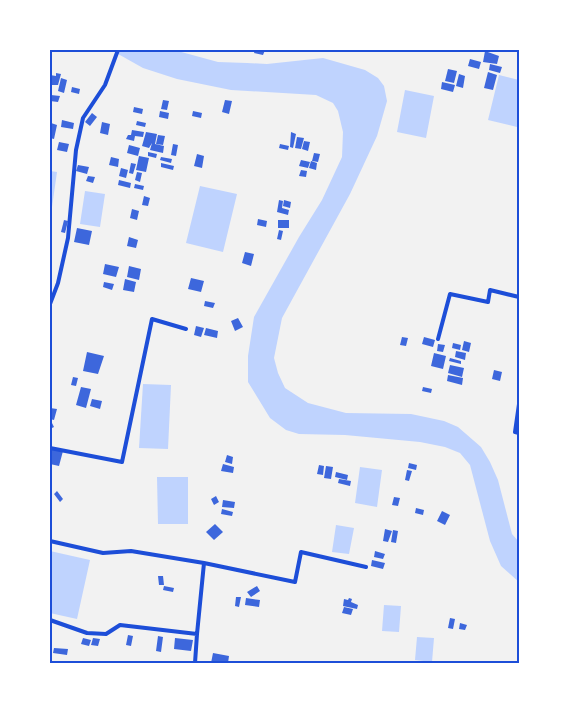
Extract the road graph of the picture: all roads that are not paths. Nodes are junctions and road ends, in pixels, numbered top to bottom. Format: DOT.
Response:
graph roads {
  1 [pos="118,50"];
  2 [pos="519,297"];
  3 [pos="50,304"];
  4 [pos="186,328"];
  5 [pos="438,339"];
  6 [pos="519,404"];
  7 [pos="519,433"];
  8 [pos="50,448"];
  9 [pos="50,541"];
  10 [pos="204,563"];
  11 [pos="366,567"];
  12 [pos="50,620"];
  13 [pos="197,634"];
  14 [pos="194,663"];
  1 -- 3 [label="street"];
  2 -- 5 [label="street"];
  4 -- 8 [label="street"];
  6 -- 7 [label="street"];
  9 -- 10 [label="street"];
  10 -- 11 [label="street"];
  10 -- 13 [label="street"];
  12 -- 13 [label="street"];
  13 -- 14 [label="street"];
}
